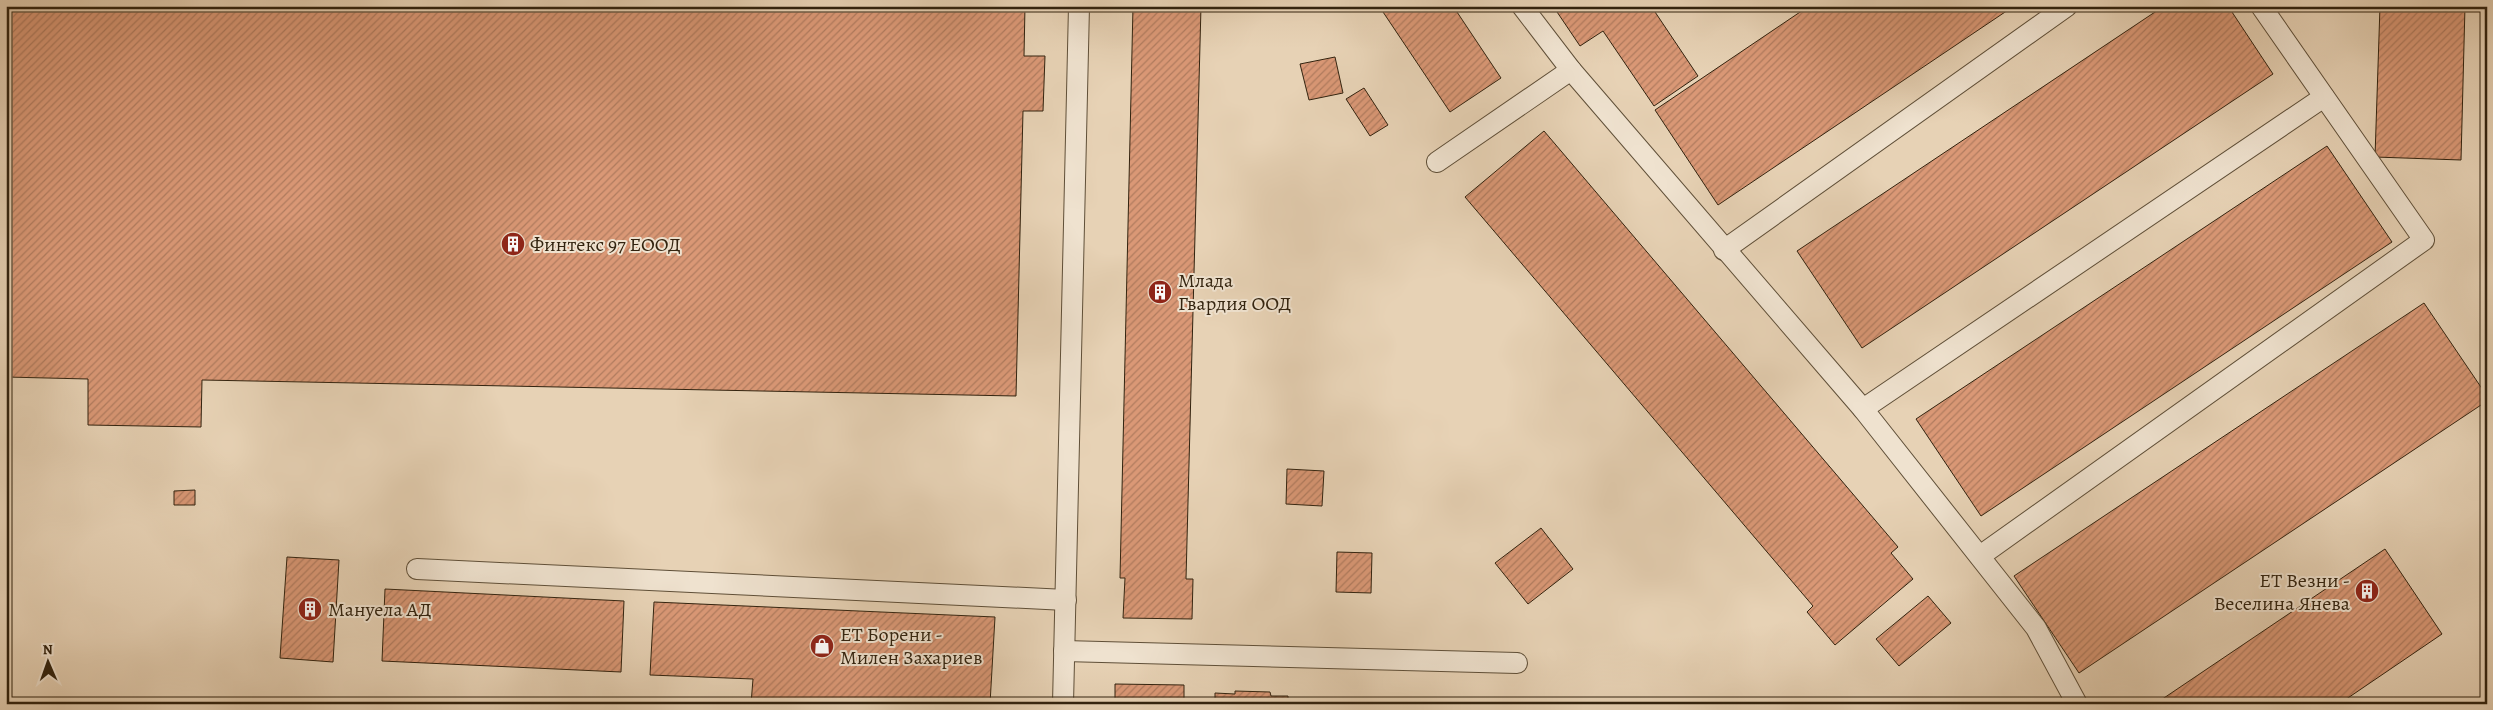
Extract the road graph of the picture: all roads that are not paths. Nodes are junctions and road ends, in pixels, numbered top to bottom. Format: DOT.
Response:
graph roads {
  1 [pos="1079,6"];
  2 [pos="1522,6"];
  3 [pos="2067,6"];
  4 [pos="2261,6"];
  5 [pos="1571,70"];
  6 [pos="2324,97"];
  7 [pos="1437,162"];
  8 [pos="1724,250"];
  9 [pos="1863,409"];
  10 [pos="1980,556"];
  11 [pos="417,569"];
  12 [pos="1066,600"];
  13 [pos="1064,651"];
  14 [pos="1518,663"];
  15 [pos="1063,704"];
  16 [pos="2077,704"];
  1 -- 12 [label="lane"];
  2 -- 5 [label="lane"];
  3 -- 8 [label="lane"];
  4 -- 6 [label="lane"];
  5 -- 7 [label="lane"];
  5 -- 8 [label="lane"];
  6 -- 9 [label="lane"];
  6 -- 10 [label="lane"];
  8 -- 9 [label="lane"];
  9 -- 10 [label="lane"];
  10 -- 16 [label="lane"];
  11 -- 12 [label="lane"];
  12 -- 13 [label="lane"];
  13 -- 14 [label="lane"];
  13 -- 15 [label="lane"];
}
